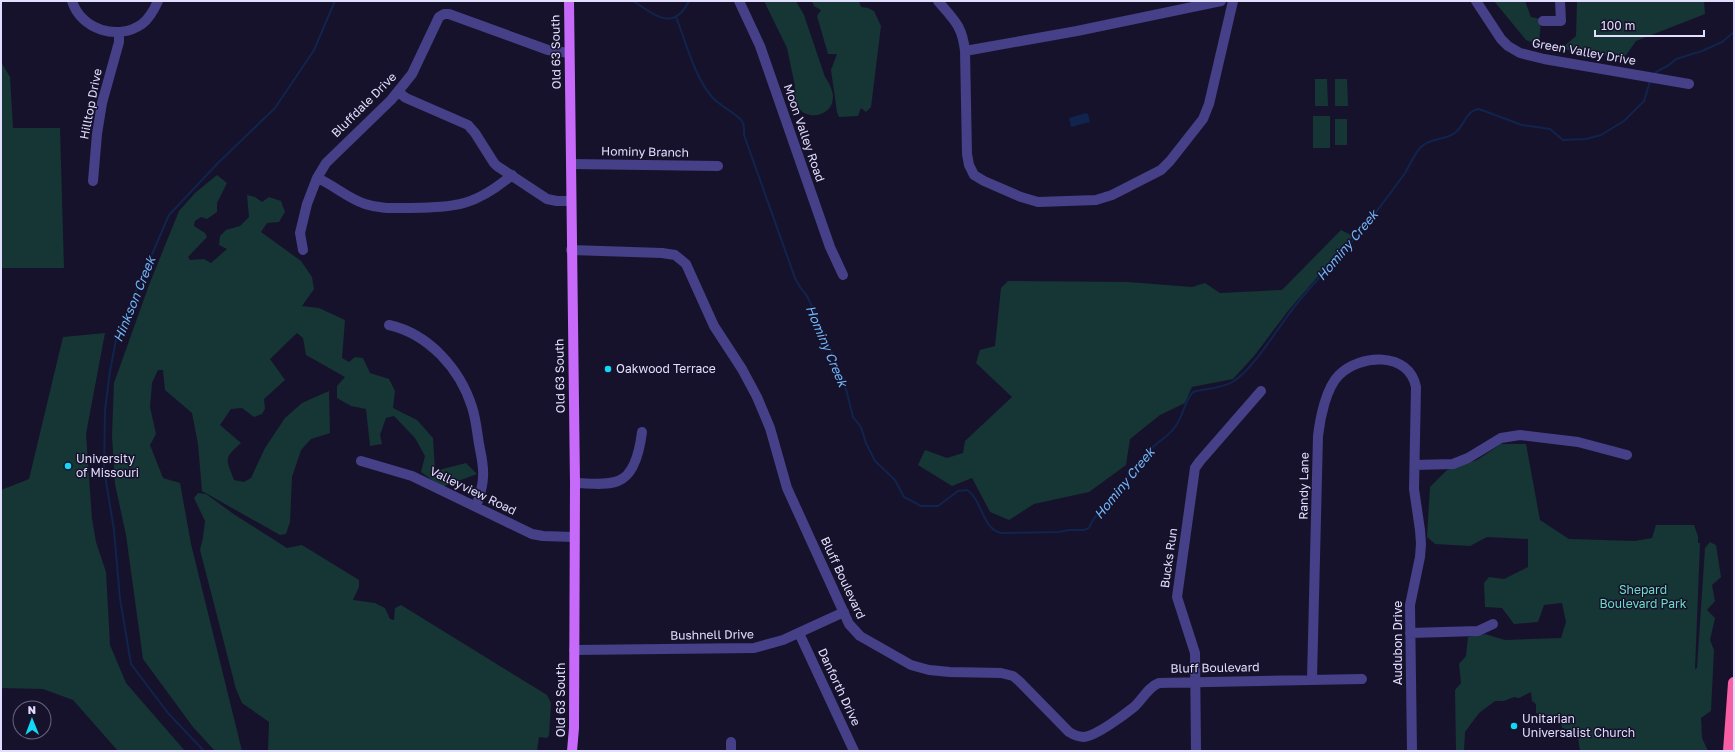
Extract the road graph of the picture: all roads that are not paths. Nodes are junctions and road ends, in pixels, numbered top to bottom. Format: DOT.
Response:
graph roads {
  1 [pos="72,1"];
  2 [pos="158,1"];
  3 [pos="569,1"];
  4 [pos="740,1"];
  5 [pos="938,1"];
  6 [pos="1221,1"];
  7 [pos="1233,1"];
  8 [pos="1476,1"];
  9 [pos="1560,1"];
  10 [pos="1543,21"];
  11 [pos="119,32"];
  12 [pos="965,51"];
  13 [pos="569,53"];
  14 [pos="1689,84"];
  15 [pos="398,92"];
  16 [pos="571,164"];
  17 [pos="718,166"];
  18 [pos="512,175"];
  19 [pos="317,178"];
  20 [pos="93,181"];
  21 [pos="570,201"];
  22 [pos="303,250"];
  23 [pos="571,250"];
  24 [pos="843,275"];
  25 [pos="389,325"];
  26 [pos="1409,370"];
  27 [pos="1261,391"];
  28 [pos="642,432"];
  29 [pos="1627,455"];
  30 [pos="361,461"];
  31 [pos="1415,465"];
  32 [pos="574,483"];
  33 [pos="476,507"];
  34 [pos="574,537"];
  35 [pos="844,612"];
  36 [pos="1493,624"];
  37 [pos="799,633"];
  38 [pos="1410,633"];
  39 [pos="574,650"];
  40 [pos="1312,679"];
  41 [pos="1362,679"];
  42 [pos="1196,682"];
  43 [pos="1734,683"];
  44 [pos="572,751"];
  45 [pos="854,751"];
  46 [pos="1196,751"];
  47 [pos="1412,751"];
  48 [pos="1729,751"];
  1 -- 11 [label="street"];
  2 -- 11 [label="street"];
  3 -- 13 [label="main road, Old 63 South"];
  4 -- 24 [label="street, Moon Valley Road"];
  5 -- 12 [label="street"];
  6 -- 12 [label="street"];
  7 -- 12 [label="street"];
  8 -- 14 [label="street, Green Valley Drive"];
  9 -- 10 [label="street"];
  11 -- 20 [label="street, Hilltop Drive"];
  13 -- 15 [label="street, Bluffdale Drive"];
  13 -- 16 [label="main road, Old 63 South"];
  15 -- 18 [label="street"];
  15 -- 19 [label="street, Bluffdale Drive"];
  16 -- 17 [label="street, Hominy Branch"];
  16 -- 21 [label="main road, Old 63 South"];
  18 -- 19 [label="street"];
  18 -- 21 [label="street"];
  19 -- 22 [label="street, Bluffdale Drive"];
  21 -- 23 [label="main road, Old 63 South"];
  23 -- 32 [label="main road, Old 63 South"];
  23 -- 35 [label="street, Bluff Boulevard"];
  25 -- 33 [label="street"];
  26 -- 31 [label="street, Audubon Drive"];
  26 -- 40 [label="street, Randy Lane"];
  27 -- 42 [label="street, Bucks Run"];
  28 -- 32 [label="street"];
  29 -- 31 [label="street"];
  30 -- 33 [label="street, Valleyview Road"];
  31 -- 38 [label="street, Audubon Drive"];
  32 -- 34 [label="main road, Old 63 South"];
  33 -- 34 [label="street, Valleyview Road"];
  34 -- 39 [label="main road, Old 63 South"];
  35 -- 37 [label="street, Bushnell Drive"];
  35 -- 42 [label="street, Bluff Boulevard"];
  36 -- 38 [label="street"];
  37 -- 39 [label="street, Bushnell Drive"];
  37 -- 45 [label="street, Danforth Drive"];
  38 -- 47 [label="street, Audubon Drive"];
  39 -- 44 [label="main road, Old 63 South"];
  40 -- 41 [label="street, Bluff Boulevard"];
  40 -- 42 [label="street, Bluff Boulevard"];
  42 -- 46 [label="street, Bucks Run"];
  43 -- 48 [label="highway"];
}
